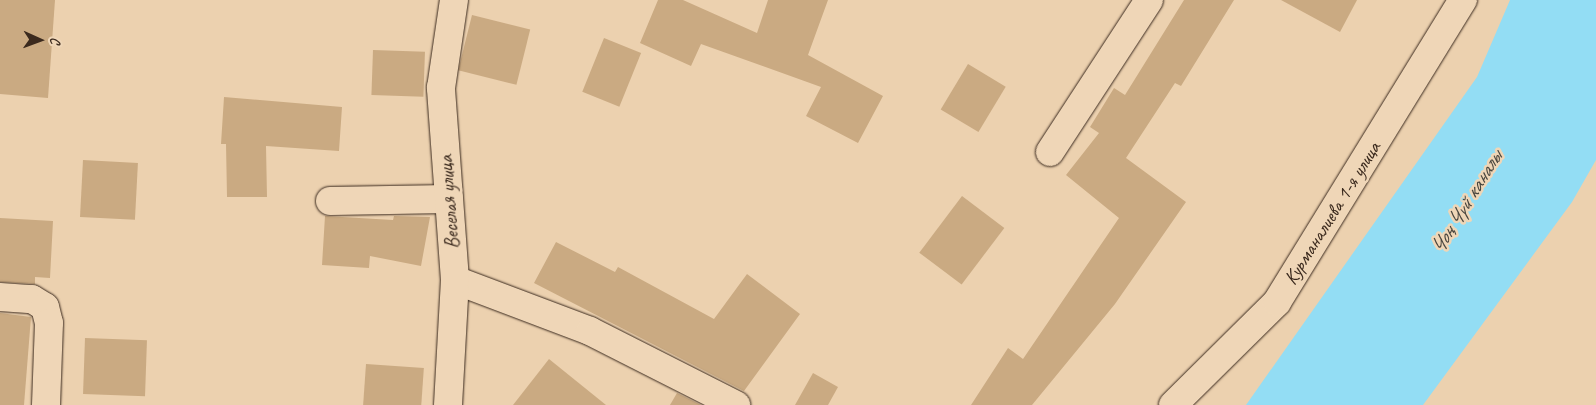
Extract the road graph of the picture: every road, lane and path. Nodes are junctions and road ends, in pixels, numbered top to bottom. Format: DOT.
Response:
graph roads {
  1 [pos="454,0"];
  2 [pos="1148,0"];
  3 [pos="1462,0"];
  4 [pos="1050,152"];
  5 [pos="449,199"];
  6 [pos="330,201"];
  7 [pos="455,280"];
  8 [pos="0,297"];
  9 [pos="46,405"];
  10 [pos="448,405"];
  11 [pos="736,405"];
  12 [pos="1173,405"];
  1 -- 5 [label="street, Веселая улица"];
  2 -- 4 [label="street"];
  3 -- 12 [label="street, Курманалиева 1-я улица"];
  5 -- 6 [label="street"];
  5 -- 7 [label="street, Веселая улица"];
  7 -- 10 [label="street, Веселая улица"];
  7 -- 11 [label="street"];
  8 -- 9 [label="street"];
}
